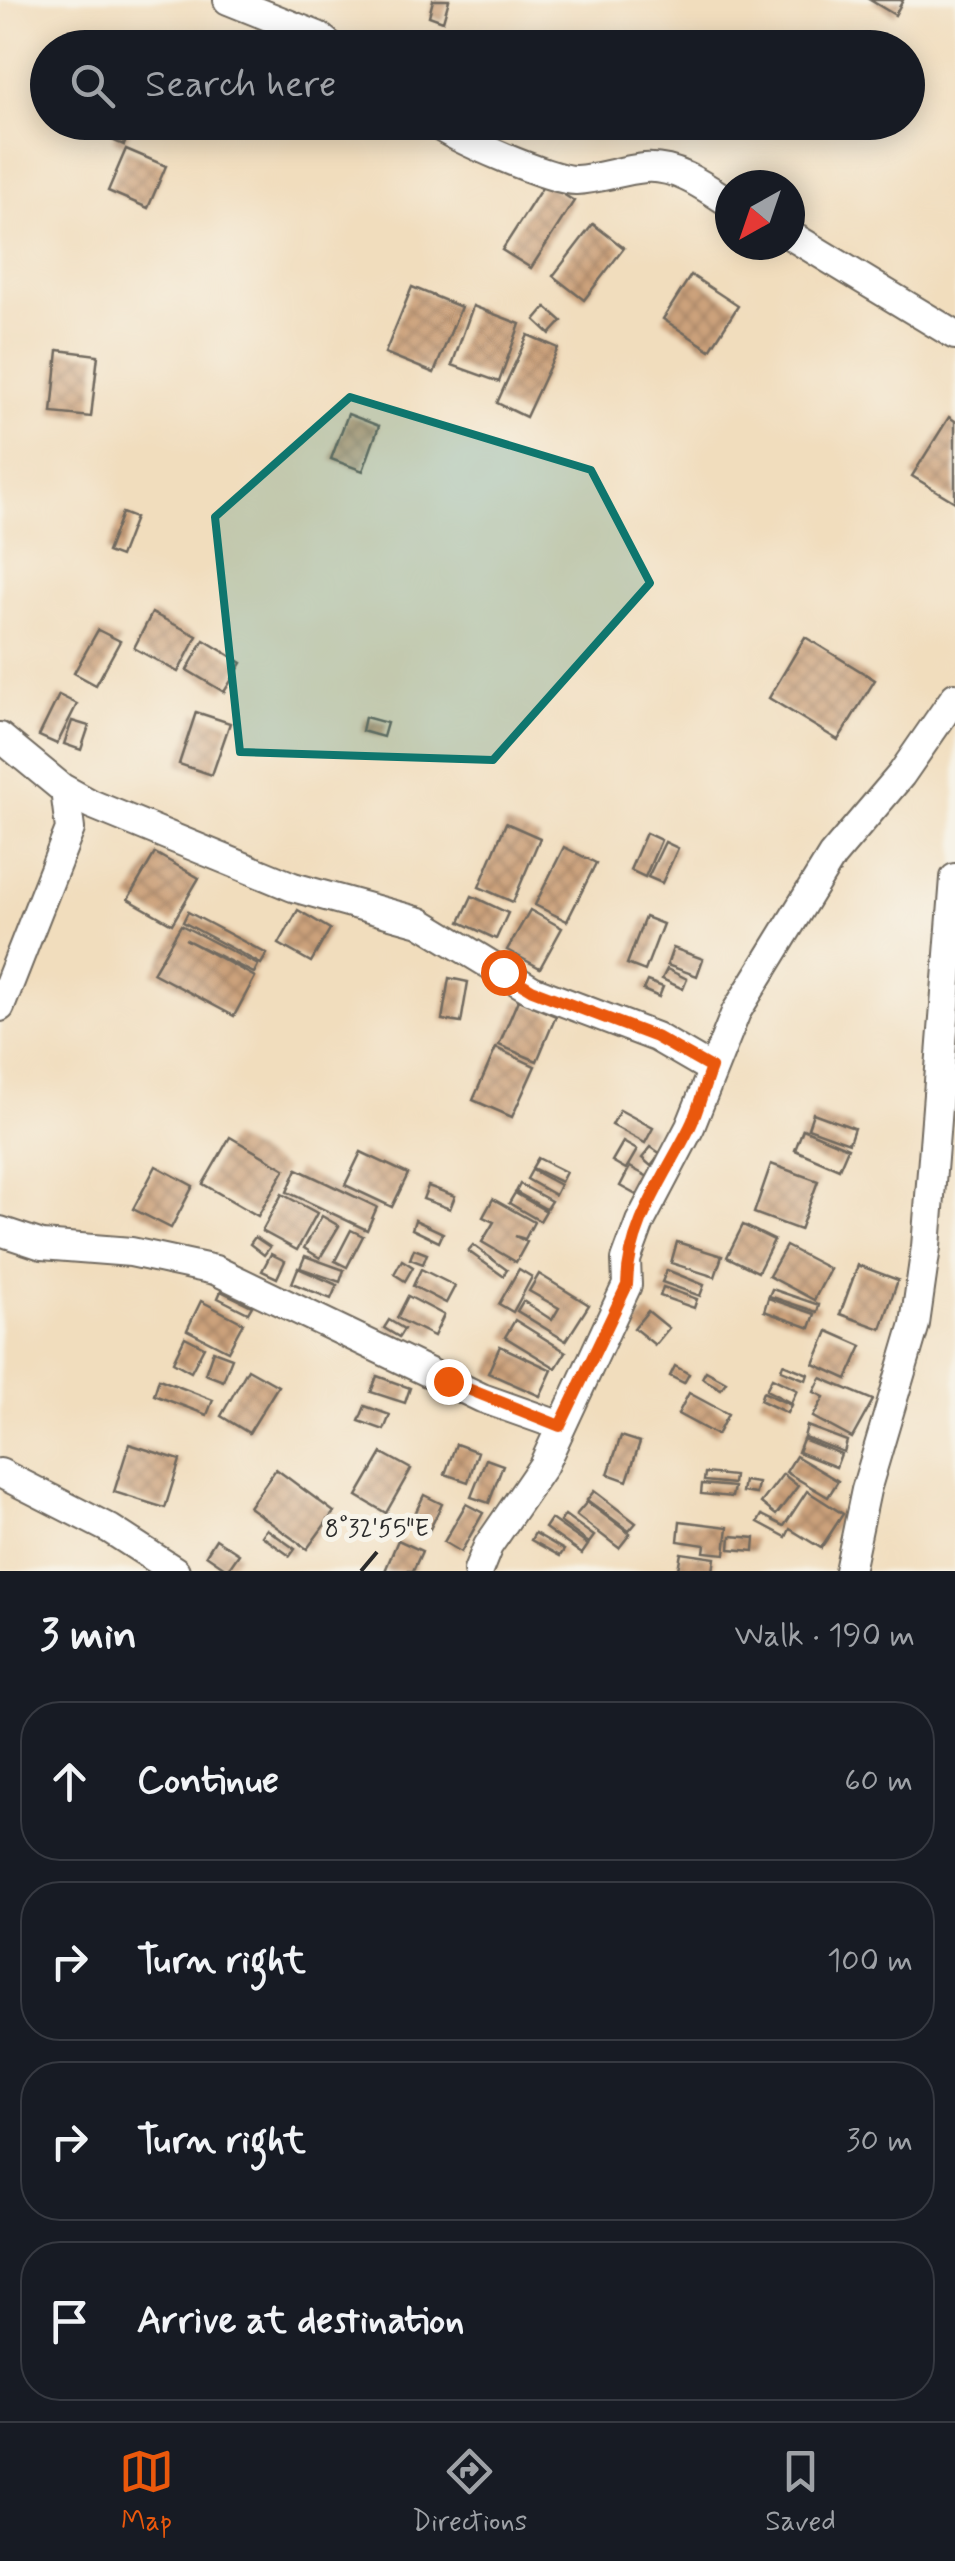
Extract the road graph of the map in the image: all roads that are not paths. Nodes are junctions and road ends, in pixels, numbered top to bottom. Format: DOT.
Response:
graph roads {
  1 [pos="228,0"];
  2 [pos="303,30"];
  3 [pos="463,140"];
  4 [pos="715,194"];
  5 [pos="805,244"];
  6 [pos="955,335"];
  7 [pos="955,697"];
  8 [pos="0,736"];
  9 [pos="65,790"];
  10 [pos="104,810"];
  11 [pos="70,830"];
  12 [pos="955,878"];
  13 [pos="0,1007"];
  14 [pos="711,1068"];
  15 [pos="0,1231"];
  16 [pos="560,1426"];
  17 [pos="0,1474"];
  18 [pos="175,1571"];
  19 [pos="478,1571"];
  20 [pos="850,1571"];
  1 -- 2 [label="street"];
  3 -- 4 [label="street"];
  5 -- 6 [label="street"];
  7 -- 14 [label="street"];
  8 -- 9 [label="street"];
  9 -- 10 [label="street"];
  9 -- 11 [label="street"];
  10 -- 11 [label="street"];
  10 -- 14 [label="street"];
  11 -- 13 [label="street"];
  12 -- 20 [label="street"];
  14 -- 16 [label="street"];
  15 -- 16 [label="street"];
  16 -- 19 [label="street"];
  17 -- 18 [label="street"];
}
